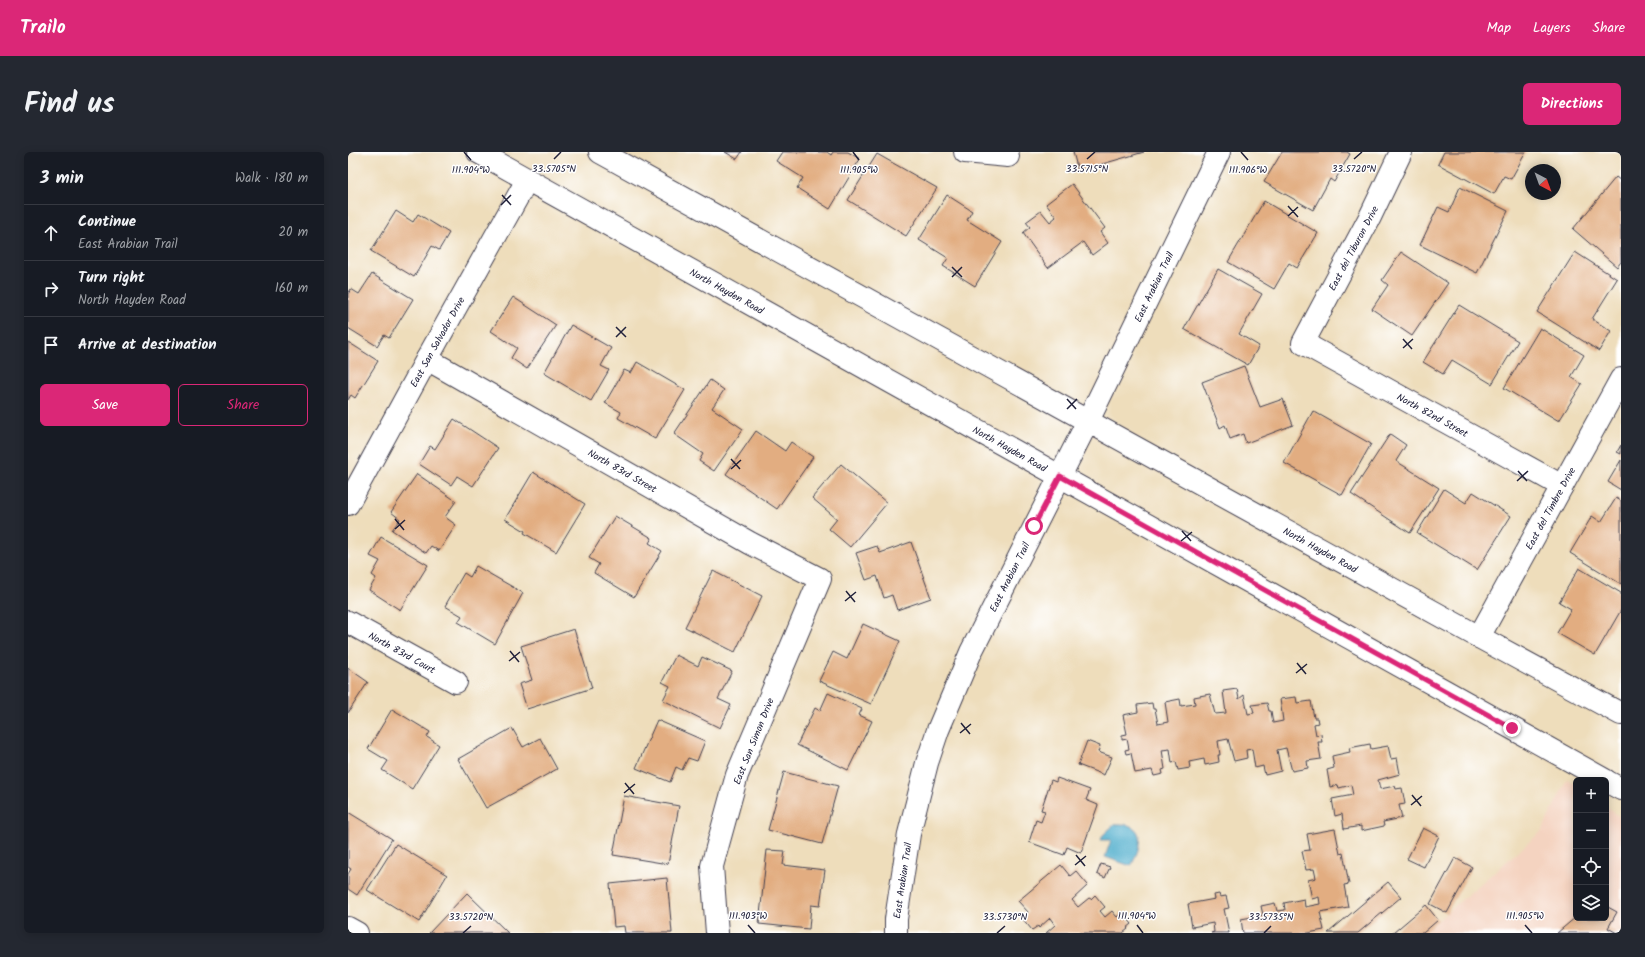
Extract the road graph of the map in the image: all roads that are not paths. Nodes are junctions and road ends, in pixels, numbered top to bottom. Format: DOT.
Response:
graph roads {
  1 [pos="478,152"];
  2 [pos="600,152"];
  3 [pos="965,152"];
  4 [pos="1219,152"];
  5 [pos="1401,152"];
  6 [pos="1008,156"];
  7 [pos="527,180"];
  8 [pos="1303,343"];
  9 [pos="427,359"];
  10 [pos="1621,379"];
  11 [pos="1088,421"];
  12 [pos="1060,476"];
  13 [pos="1562,486"];
  14 [pos="348,504"];
  15 [pos="820,579"];
  16 [pos="348,622"];
  17 [pos="1478,637"];
  18 [pos="456,682"];
  19 [pos="1621,714"];
  20 [pos="1600,777"];
  21 [pos="1609,782"];
  22 [pos="1621,789"];
  23 [pos="348,928"];
  24 [pos="357,933"];
  25 [pos="717,933"];
  26 [pos="896,933"];
  1 -- 7 [label="street, North Hayden Road"];
  2 -- 11 [label="street, North Hayden Road"];
  3 -- 6 [label="street"];
  4 -- 11 [label="street, East Arabian Trail"];
  5 -- 8 [label="street, East del Tiburon Drive"];
  7 -- 9 [label="street, East San Salvador Drive"];
  7 -- 12 [label="street, North Hayden Road"];
  8 -- 13 [label="street, North 82nd Street"];
  9 -- 14 [label="street, East San Salvador Drive"];
  9 -- 15 [label="street, North 83rd Street"];
  10 -- 13 [label="street, East del Timbre Drive"];
  11 -- 12 [label="street, East Arabian Trail"];
  11 -- 17 [label="street, North Hayden Road"];
  12 -- 20 [label="street, North Hayden Road"];
  12 -- 26 [label="street, East Arabian Trail"];
  13 -- 17 [label="street, East del Timbre Drive"];
  15 -- 25 [label="street, East San Simon Drive"];
  16 -- 18 [label="street, North 83rd Court"];
  17 -- 19 [label="street, North Hayden Road"];
  21 -- 22 [label="street, North Hayden Road"];
  23 -- 24 [label="street"];
}
